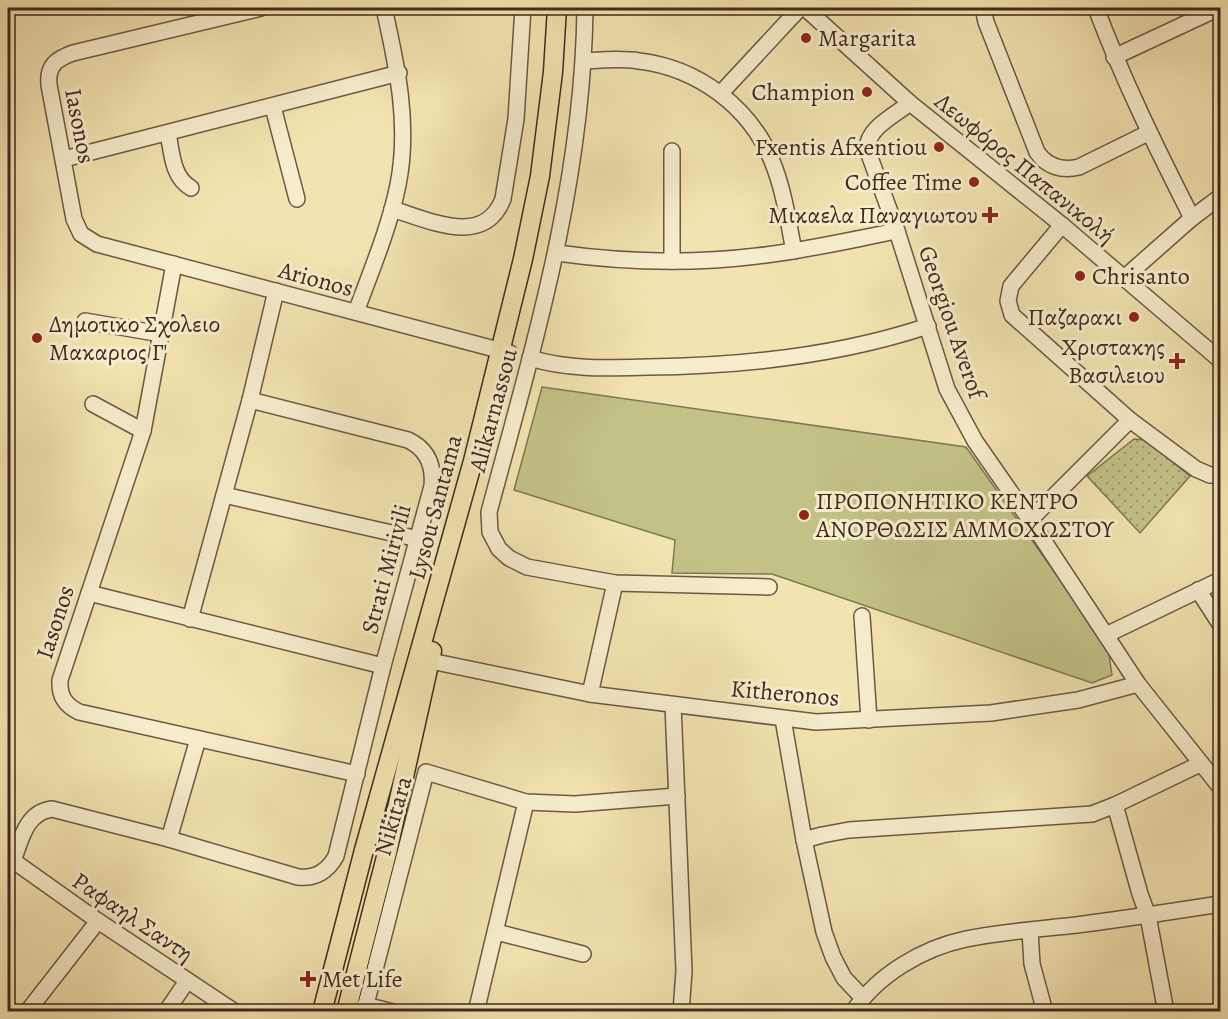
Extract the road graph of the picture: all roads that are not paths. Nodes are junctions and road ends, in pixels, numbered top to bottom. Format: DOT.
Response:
graph roads {
  1 [pos="261,8"];
  2 [pos="384,8"];
  3 [pos="523,8"];
  4 [pos="557,8"];
  5 [pos="569,8"];
  6 [pos="585,8"];
  7 [pos="802,8"];
  8 [pos="983,8"];
  9 [pos="1096,8"];
  10 [pos="1219,8"];
  11 [pos="1114,57"];
  12 [pos="584,61"];
  13 [pos="399,73"];
  14 [pos="722,93"];
  15 [pos="910,103"];
  16 [pos="273,107"];
  17 [pos="168,133"];
  18 [pos="1148,133"];
  19 [pos="672,152"];
  20 [pos="64,159"];
  21 [pos="191,188"];
  22 [pos="1221,197"];
  23 [pos="297,199"];
  24 [pos="392,209"];
  25 [pos="1192,218"];
  26 [pos="1062,225"];
  27 [pos="897,231"];
  28 [pos="111,248"];
  29 [pos="794,251"];
  30 [pos="557,253"];
  31 [pos="672,261"];
  32 [pos="174,264"];
  33 [pos="1124,278"];
  34 [pos="276,291"];
  35 [pos="357,312"];
  36 [pos="85,321"];
  37 [pos="928,326"];
  38 [pos="161,334"];
  39 [pos="505,352"];
  40 [pos="530,358"];
  41 [pos="1221,360"];
  42 [pos="250,400"];
  43 [pos="93,404"];
  44 [pos="1130,420"];
  45 [pos="144,431"];
  46 [pos="1221,475"];
  47 [pos="224,495"];
  48 [pos="1030,520"];
  49 [pos="418,539"];
  50 [pos="1221,580"];
  51 [pos="615,583"];
  52 [pos="769,587"];
  53 [pos="1198,590"];
  54 [pos="89,593"];
  55 [pos="862,616"];
  56 [pos="190,619"];
  57 [pos="1221,624"];
  58 [pos="1106,635"];
  59 [pos="424,660"];
  60 [pos="383,666"];
  61 [pos="1138,684"];
  62 [pos="590,694"];
  63 [pos="673,705"];
  64 [pos="783,719"];
  65 [pos="869,720"];
  66 [pos="198,739"];
  67 [pos="1200,764"];
  68 [pos="357,774"];
  69 [pos="1221,787"];
  70 [pos="677,796"];
  71 [pos="526,802"];
  72 [pos="1115,805"];
  73 [pos="169,839"];
  74 [pos="804,840"];
  75 [pos="10,859"];
  76 [pos="1221,904"];
  77 [pos="1148,916"];
  78 [pos="98,921"];
  79 [pos="1030,931"];
  80 [pos="496,932"];
  81 [pos="583,954"];
  82 [pos="187,981"];
  83 [pos="862,997"];
  84 [pos="364,1008"];
  85 [pos="27,1011"];
  86 [pos="166,1011"];
  87 [pos="235,1011"];
  88 [pos="322,1011"];
  89 [pos="346,1011"];
  90 [pos="393,1011"];
  91 [pos="476,1011"];
  92 [pos="681,1011"];
  93 [pos="853,1011"];
  94 [pos="1045,1011"];
  95 [pos="1166,1011"];
  1 -- 20 [label="street, Iasonos"];
  2 -- 13 [label="street"];
  3 -- 24 [label="street"];
  4 -- 39 [label="main road, Lysou Santama"];
  5 -- 39 [label="main road, Lysou Santama"];
  6 -- 12 [label="street, Alikarnassou"];
  7 -- 14 [label="street"];
  7 -- 15 [label="street, Λεωφόρος Παπανικολή"];
  8 -- 18 [label="street"];
  9 -- 11 [label="street"];
  10 -- 11 [label="street"];
  11 -- 18 [label="street"];
  12 -- 14 [label="street"];
  12 -- 30 [label="street, Alikarnassou"];
  13 -- 16 [label="street"];
  13 -- 24 [label="street"];
  14 -- 29 [label="street"];
  15 -- 26 [label="street, Λεωφόρος Παπανικολή"];
  15 -- 27 [label="street, Georgiou Averof"];
  16 -- 17 [label="street"];
  16 -- 23 [label="street"];
  17 -- 20 [label="street"];
  17 -- 21 [label="street"];
  18 -- 25 [label="street"];
  19 -- 31 [label="street"];
  20 -- 28 [label="street, Iasonos"];
  22 -- 25 [label="street"];
  24 -- 35 [label="street"];
  25 -- 33 [label="street"];
  26 -- 33 [label="street, Λεωφόρος Παπανικολή"];
  26 -- 44 [label="street"];
  27 -- 29 [label="street"];
  27 -- 37 [label="street, Georgiou Averof"];
  28 -- 32 [label="street, Arionos"];
  29 -- 31 [label="street"];
  30 -- 31 [label="street"];
  30 -- 40 [label="street, Alikarnassou"];
  32 -- 34 [label="street, Arionos"];
  32 -- 38 [label="street, Iasonos"];
  33 -- 41 [label="street, Λεωφόρος Παπανικολή"];
  34 -- 35 [label="street, Arionos"];
  34 -- 42 [label="street"];
  35 -- 39 [label="street, Arionos"];
  36 -- 38 [label="street"];
  37 -- 40 [label="street"];
  37 -- 48 [label="street, Georgiou Averof"];
  38 -- 45 [label="street, Iasonos"];
  39 -- 59 [label="main road, Lysou Santama"];
  40 -- 51 [label="street, Alikarnassou"];
  42 -- 47 [label="street"];
  42 -- 49 [label="street, Strati Mirivili"];
  43 -- 45 [label="street"];
  44 -- 46 [label="street"];
  44 -- 48 [label="street"];
  45 -- 54 [label="street, Iasonos"];
  47 -- 49 [label="street"];
  47 -- 56 [label="street"];
  48 -- 58 [label="street, Georgiou Averof"];
  49 -- 60 [label="street, Strati Mirivili"];
  50 -- 53 [label="street"];
  51 -- 52 [label="street, Alikarnassou"];
  51 -- 62 [label="street"];
  53 -- 57 [label="street"];
  53 -- 58 [label="street"];
  54 -- 56 [label="street"];
  54 -- 66 [label="street, Iasonos"];
  55 -- 65 [label="street"];
  56 -- 60 [label="street"];
  58 -- 61 [label="street, Georgiou Averof"];
  59 -- 62 [label="street, Kitheronos"];
  59 -- 88 [label="main road, Lysou Santama"];
  59 -- 89 [label="main road, Lysou Santama"];
  60 -- 68 [label="street, Strati Mirivili"];
  61 -- 65 [label="street, Kitheronos"];
  61 -- 67 [label="street, Georgiou Averof"];
  62 -- 63 [label="street, Kitheronos"];
  63 -- 64 [label="street, Kitheronos"];
  63 -- 70 [label="street"];
  64 -- 65 [label="street, Kitheronos"];
  64 -- 74 [label="street"];
  66 -- 68 [label="street, Iasonos"];
  66 -- 73 [label="street"];
  67 -- 69 [label="street, Georgiou Averof"];
  67 -- 72 [label="street"];
  68 -- 73 [label="street, Strati Mirivili"];
  70 -- 71 [label="street, Nikitara"];
  70 -- 92 [label="street"];
  71 -- 80 [label="street"];
  71 -- 84 [label="street, Nikitara"];
  72 -- 74 [label="street"];
  72 -- 77 [label="street"];
  73 -- 75 [label="street"];
  74 -- 83 [label="street"];
  75 -- 78 [label="street, Ραφαηλ Σαντη"];
  76 -- 77 [label="street"];
  77 -- 79 [label="street"];
  77 -- 95 [label="street"];
  78 -- 82 [label="street, Ραφαηλ Σαντη"];
  78 -- 85 [label="street"];
  79 -- 83 [label="street"];
  79 -- 94 [label="street"];
  80 -- 81 [label="street"];
  80 -- 91 [label="street"];
  82 -- 86 [label="street"];
  82 -- 87 [label="street, Ραφαηλ Σαντη"];
  83 -- 93 [label="street"];
  84 -- 90 [label="street"];
}
